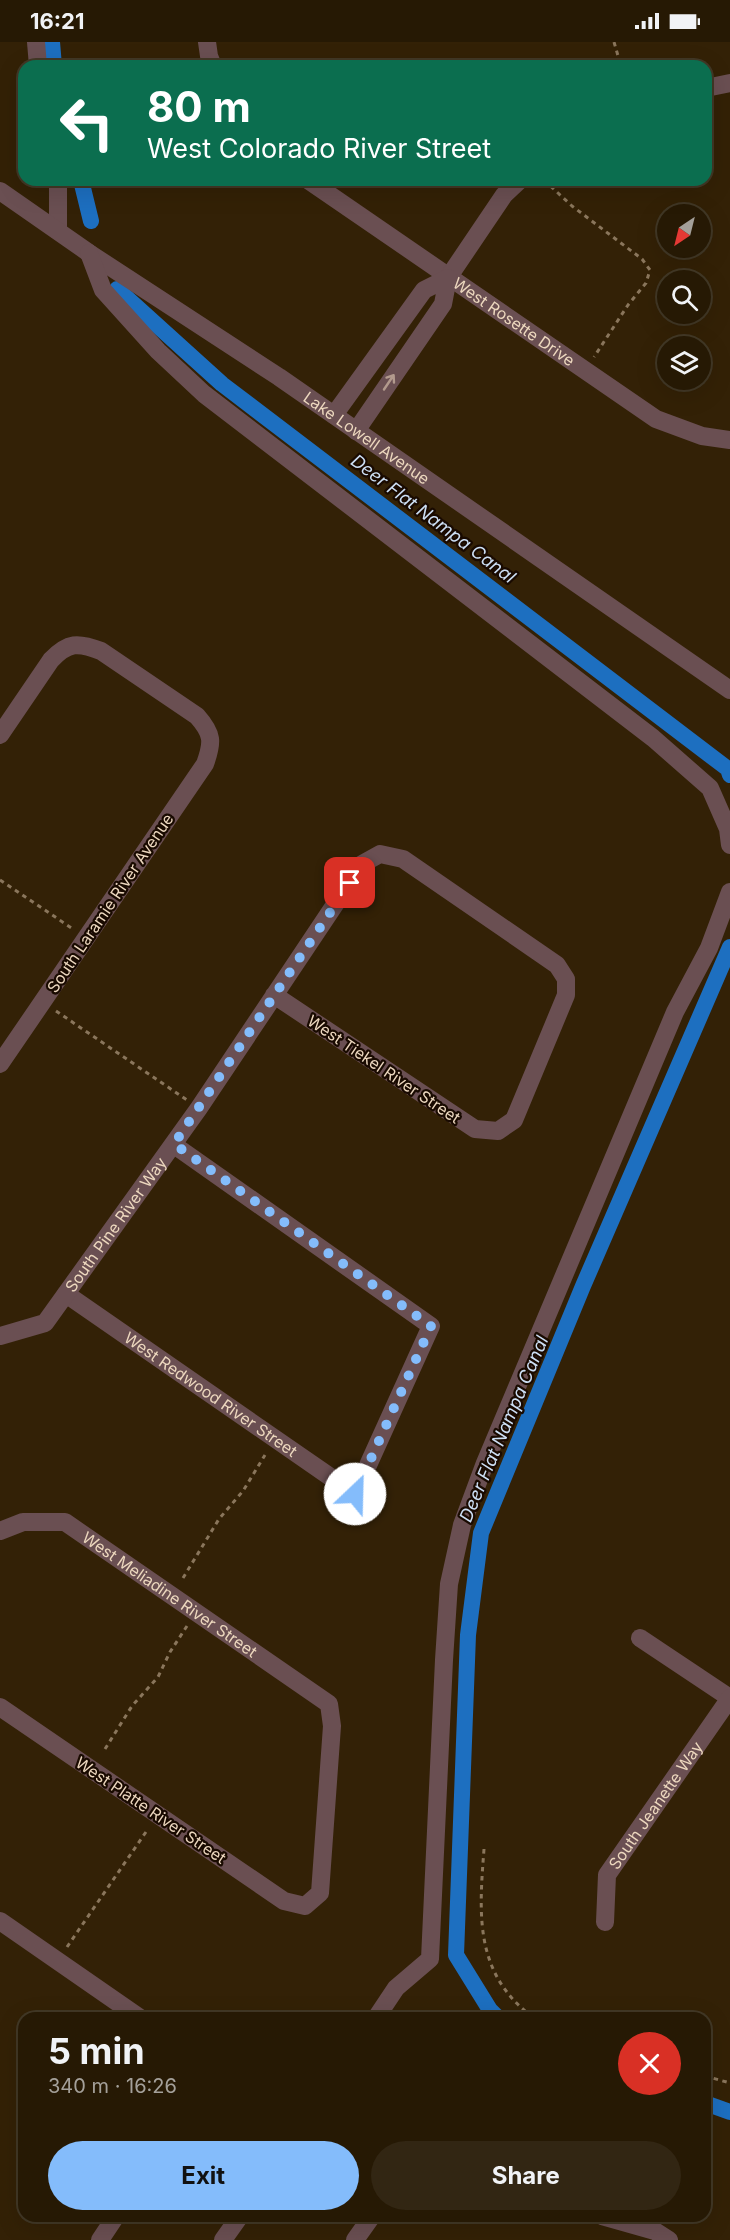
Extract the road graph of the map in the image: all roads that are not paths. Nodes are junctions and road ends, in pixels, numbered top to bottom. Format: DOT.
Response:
graph roads {
  1 [pos="36,42"];
  2 [pos="207,42"];
  3 [pos="38,60"];
  4 [pos="210,60"];
  5 [pos="730,83"];
  6 [pos="712,87"];
  7 [pos="58,186"];
  8 [pos="317,186"];
  9 [pos="514,186"];
  10 [pos="0,190"];
  11 [pos="58,231"];
  12 [pos="89,253"];
  13 [pos="448,278"];
  14 [pos="334,415"];
  15 [pos="356,431"];
  16 [pos="730,440"];
  17 [pos="730,690"];
  18 [pos="0,735"];
  19 [pos="730,845"];
  20 [pos="730,892"];
  21 [pos="274,995"];
  22 [pos="0,1064"];
  23 [pos="498,1131"];
  24 [pos="174,1144"];
  25 [pos="66,1294"];
  26 [pos="0,1336"];
  27 [pos="0,1531"];
  28 [pos="640,1638"];
  29 [pos="730,1698"];
  30 [pos="0,1707"];
  31 [pos="305,1906"];
  32 [pos="0,1921"];
  33 [pos="605,1922"];
  34 [pos="131,2012"];
  35 [pos="380,2012"];
  36 [pos="236,2222"];
  37 [pos="368,2222"];
  38 [pos="625,2222"];
  39 [pos="223,2240"];
  40 [pos="355,2240"];
  41 [pos="669,2240"];
  1 -- 3 [label="street"];
  2 -- 4 [label="street"];
  5 -- 6 [label="street"];
  7 -- 11 [label="street"];
  8 -- 13 [label="street, West Rosette Drive"];
  9 -- 13 [label="street"];
  10 -- 11 [label="street, Lake Lowell Avenue"];
  11 -- 12 [label="street, Lake Lowell Avenue"];
  12 -- 14 [label="street, Lake Lowell Avenue"];
  12 -- 19 [label="street"];
  13 -- 14 [label="street"];
  15 -- 13 [label="street, one-way"];
  13 -- 16 [label="street, West Rosette Drive"];
  14 -- 15 [label="street, Lake Lowell Avenue"];
  15 -- 17 [label="street, Lake Lowell Avenue"];
  18 -- 22 [label="street, South Laramie River Avenue"];
  20 -- 35 [label="street"];
  21 -- 23 [label="street, West Tiekel River Street"];
  21 -- 23 [label="street, South Pine River Way"];
  21 -- 24 [label="street, South Pine River Way"];
  24 -- 25 [label="street, South Pine River Way"];
  24 -- 25 [label="street, West Redwood River Street"];
  25 -- 26 [label="street, South Pine River Way"];
  27 -- 31 [label="street, West Meliadine River Street"];
  28 -- 29 [label="street"];
  29 -- 33 [label="street, South Jeanette Way"];
  30 -- 31 [label="street, West Platte River Street"];
  32 -- 34 [label="street"];
  36 -- 39 [label="street"];
  37 -- 40 [label="street"];
  38 -- 41 [label="street"];
}
